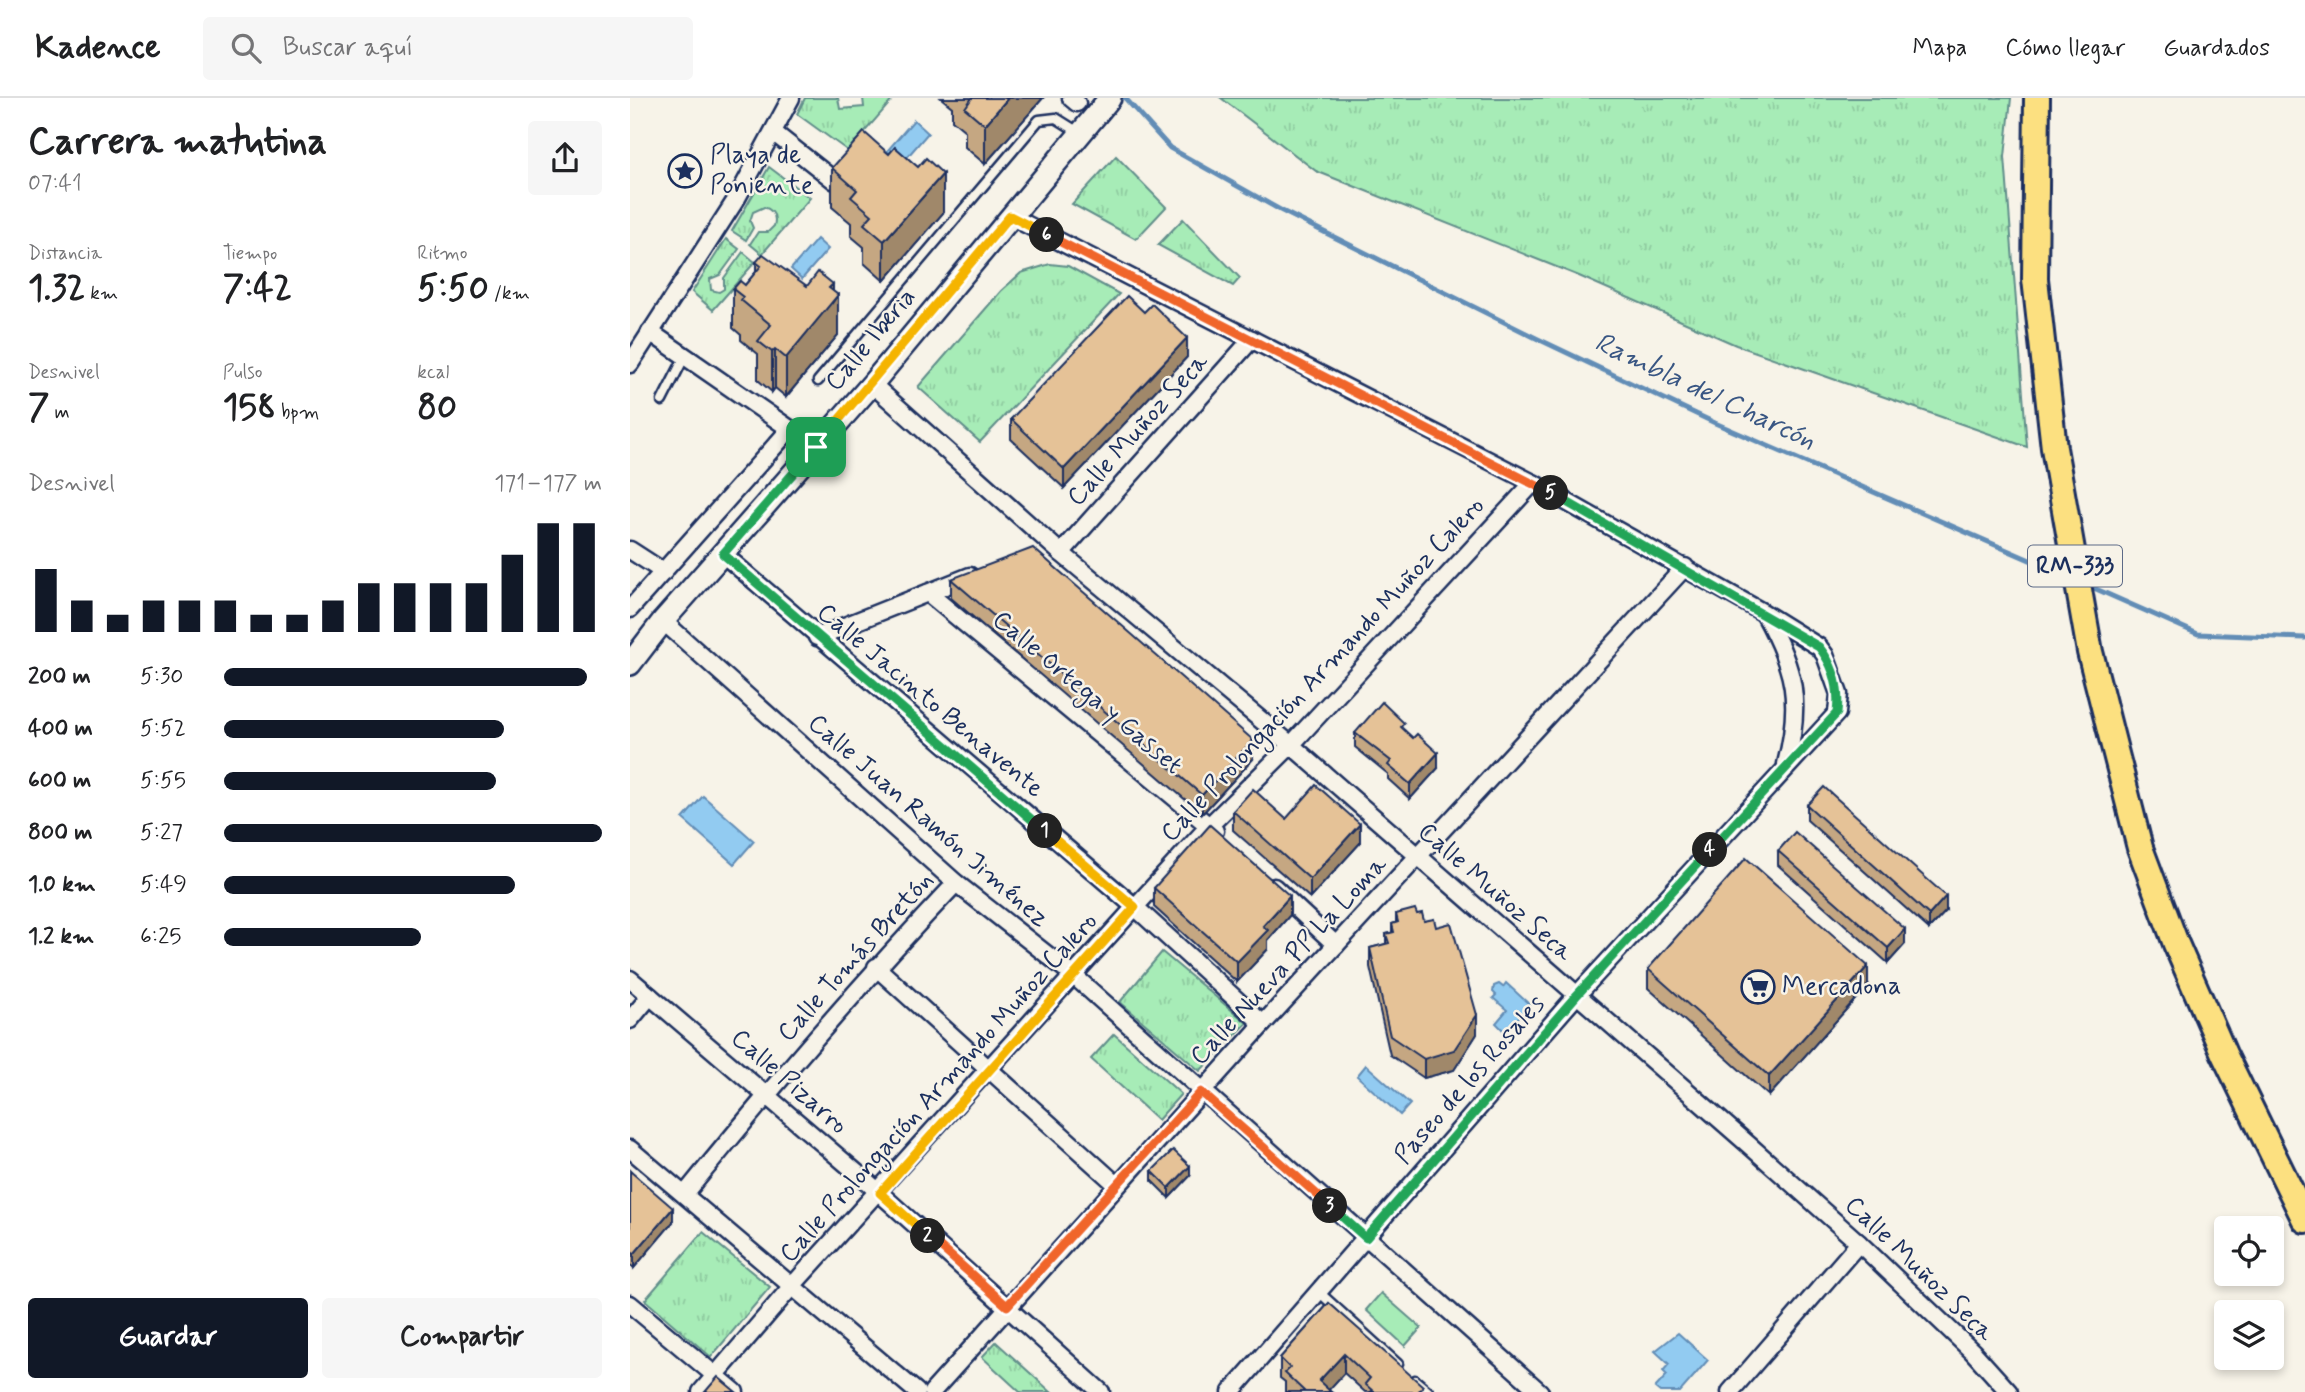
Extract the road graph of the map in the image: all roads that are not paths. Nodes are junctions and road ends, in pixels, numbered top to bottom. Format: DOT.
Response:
graph roads {
  1 [pos="791,98"];
  2 [pos="2037,98"];
  3 [pos="1103,106"];
  4 [pos="772,132"];
  5 [pos="1080,134"];
  6 [pos="835,181"];
  7 [pos="1010,216"];
  8 [pos="650,332"];
  9 [pos="1252,340"];
  10 [pos="685,356"];
  11 [pos="630,365"];
  12 [pos="818,381"];
  13 [pos="872,384"];
  14 [pos="662,401"];
  15 [pos="790,429"];
  16 [pos="816,447"];
  17 [pos="1533,483"];
  18 [pos="1050,549"];
  19 [pos="630,550"];
  20 [pos="723,554"];
  21 [pos="1685,567"];
  22 [pos="989,568"];
  23 [pos="664,572"];
  24 [pos="928,593"];
  25 [pos="630,609"];
  26 [pos="1764,613"];
  27 [pos="663,621"];
  28 [pos="817,637"];
  29 [pos="630,664"];
  30 [pos="1291,745"];
  31 [pos="1786,766"];
  32 [pos="1209,826"];
  33 [pos="1229,844"];
  34 [pos="1418,858"];
  35 [pos="1258,872"];
  36 [pos="956,883"];
  37 [pos="1135,907"];
  38 [pos="1336,945"];
  39 [pos="876,967"];
  40 [pos="1073,975"];
  41 [pos="630,979"];
  42 [pos="650,996"];
  43 [pos="1576,996"];
  44 [pos="630,1020"];
  45 [pos="1263,1024"];
  46 [pos="990,1069"];
  47 [pos="1201,1092"];
  48 [pos="766,1094"];
  49 [pos="630,1149"];
  50 [pos="1117,1185"];
  51 [pos="880,1193"];
  52 [pos="685,1194"];
  53 [pos="2305,1220"];
  54 [pos="1366,1238"];
  55 [pos="1859,1243"];
  56 [pos="792,1286"];
  57 [pos="1320,1293"];
  58 [pos="630,1304"];
  59 [pos="1007,1306"];
  60 [pos="716,1376"];
  61 [pos="1428,1391"];
  62 [pos="701,1392"];
  63 [pos="735,1392"];
  64 [pos="917,1392"];
  65 [pos="932,1392"];
  66 [pos="1101,1392"];
  67 [pos="1231,1392"];
  68 [pos="1540,1392"];
  69 [pos="1730,1392"];
  70 [pos="2009,1392"];
  1 -- 4 [label="street"];
  2 -- 53 [label="main road, RM-333"];
  3 -- 5 [label="main road, Calle Iberia"];
  4 -- 6 [label="street"];
  4 -- 8 [label="street"];
  5 -- 7 [label="main road, Calle Iberia"];
  5 -- 12 [label="lane"];
  7 -- 9 [label="street"];
  7 -- 13 [label="main road, Calle Iberia"];
  8 -- 10 [label="street"];
  8 -- 11 [label="street"];
  9 -- 17 [label="street"];
  9 -- 18 [label="street, Calle Muñoz Seca"];
  10 -- 14 [label="lane"];
  10 -- 15 [label="street"];
  13 -- 16 [label="main road, Calle Iberia"];
  13 -- 18 [label="street, Calle Muñoz Seca"];
  15 -- 16 [label="street"];
  15 -- 23 [label="street"];
  16 -- 20 [label="main road, Calle Iberia"];
  17 -- 21 [label="street"];
  17 -- 30 [label="street, Calle Prolongación Armando Muñoz Calero"];
  18 -- 30 [label="street, Calle Muñoz Seca"];
  19 -- 23 [label="street"];
  20 -- 27 [label="main road, Calle Iberia"];
  20 -- 28 [label="street, Calle Jacinto Benavente"];
  21 -- 26 [label="street"];
  21 -- 34 [label="street, Calle Nueva PP La Loma"];
  22 -- 24 [label="street"];
  23 -- 25 [label="street"];
  24 -- 28 [label="street"];
  24 -- 32 [label="street, Calle Ortega y Gasset"];
  26 -- 31 [label="street"];
  26 -- 31 [label="street, Paseo de los Rosales"];
  27 -- 29 [label="main road, Calle Iberia"];
  27 -- 36 [label="street, Calle Juan Ramón Jiménez"];
  28 -- 37 [label="street, Calle Jacinto Benavente"];
  30 -- 32 [label="street, Calle Prolongación Armando Muñoz Calero"];
  30 -- 34 [label="street, Calle Muñoz Seca"];
  31 -- 43 [label="street, Paseo de los Rosales"];
  32 -- 33 [label="street, Calle Ortega y Gasset"];
  32 -- 37 [label="street, Calle Prolongación Armando Muñoz Calero"];
  34 -- 38 [label="street, Calle Nueva PP La Loma"];
  34 -- 43 [label="street, Calle Muñoz Seca"];
  35 -- 38 [label="street"];
  36 -- 39 [label="street, Calle Tomás Bretón"];
  36 -- 40 [label="street, Calle Juan Ramón Jiménez"];
  37 -- 40 [label="street, Calle Prolongación Armando Muñoz Calero"];
  37 -- 45 [label="street, Calle Jacinto Benavente"];
  38 -- 45 [label="street, Calle Nueva PP La Loma"];
  39 -- 46 [label="street"];
  39 -- 48 [label="street, Calle Tomás Bretón"];
  40 -- 46 [label="street, Calle Prolongación Armando Muñoz Calero"];
  40 -- 47 [label="street, Calle Juan Ramón Jiménez"];
  41 -- 42 [label="street, Calle Pizarro"];
  42 -- 44 [label="street"];
  42 -- 48 [label="street, Calle Pizarro"];
  43 -- 54 [label="street, Paseo de los Rosales"];
  43 -- 55 [label="street, Calle Muñoz Seca"];
  45 -- 47 [label="street, Calle Nueva PP La Loma"];
  46 -- 50 [label="street"];
  46 -- 51 [label="street, Calle Prolongación Armando Muñoz Calero"];
  47 -- 50 [label="street, Calle Nueva PP La Loma"];
  47 -- 54 [label="street, Calle Juan Ramón Jiménez"];
  48 -- 51 [label="street, Calle Pizarro"];
  48 -- 52 [label="street, Calle Tomás Bretón"];
  49 -- 52 [label="street"];
  50 -- 59 [label="street, Calle Nueva PP La Loma"];
  51 -- 56 [label="street, Calle Prolongación Armando Muñoz Calero"];
  51 -- 59 [label="street, Calle Pizarro"];
  52 -- 56 [label="street"];
  54 -- 57 [label="street, Paseo de los Rosales"];
  54 -- 68 [label="street, Calle Juan Ramón Jiménez"];
  55 -- 69 [label="street"];
  55 -- 70 [label="street, Calle Muñoz Seca"];
  56 -- 60 [label="street, Calle Prolongación Armando Muñoz Calero"];
  56 -- 64 [label="street"];
  57 -- 61 [label="lane"];
  57 -- 67 [label="street, Paseo de los Rosales"];
  58 -- 60 [label="street"];
  59 -- 65 [label="street, Calle Nueva PP La Loma"];
  59 -- 66 [label="street, Calle Pizarro"];
  60 -- 62 [label="street, Calle Prolongación Armando Muñoz Calero"];
  60 -- 63 [label="street"];
}
